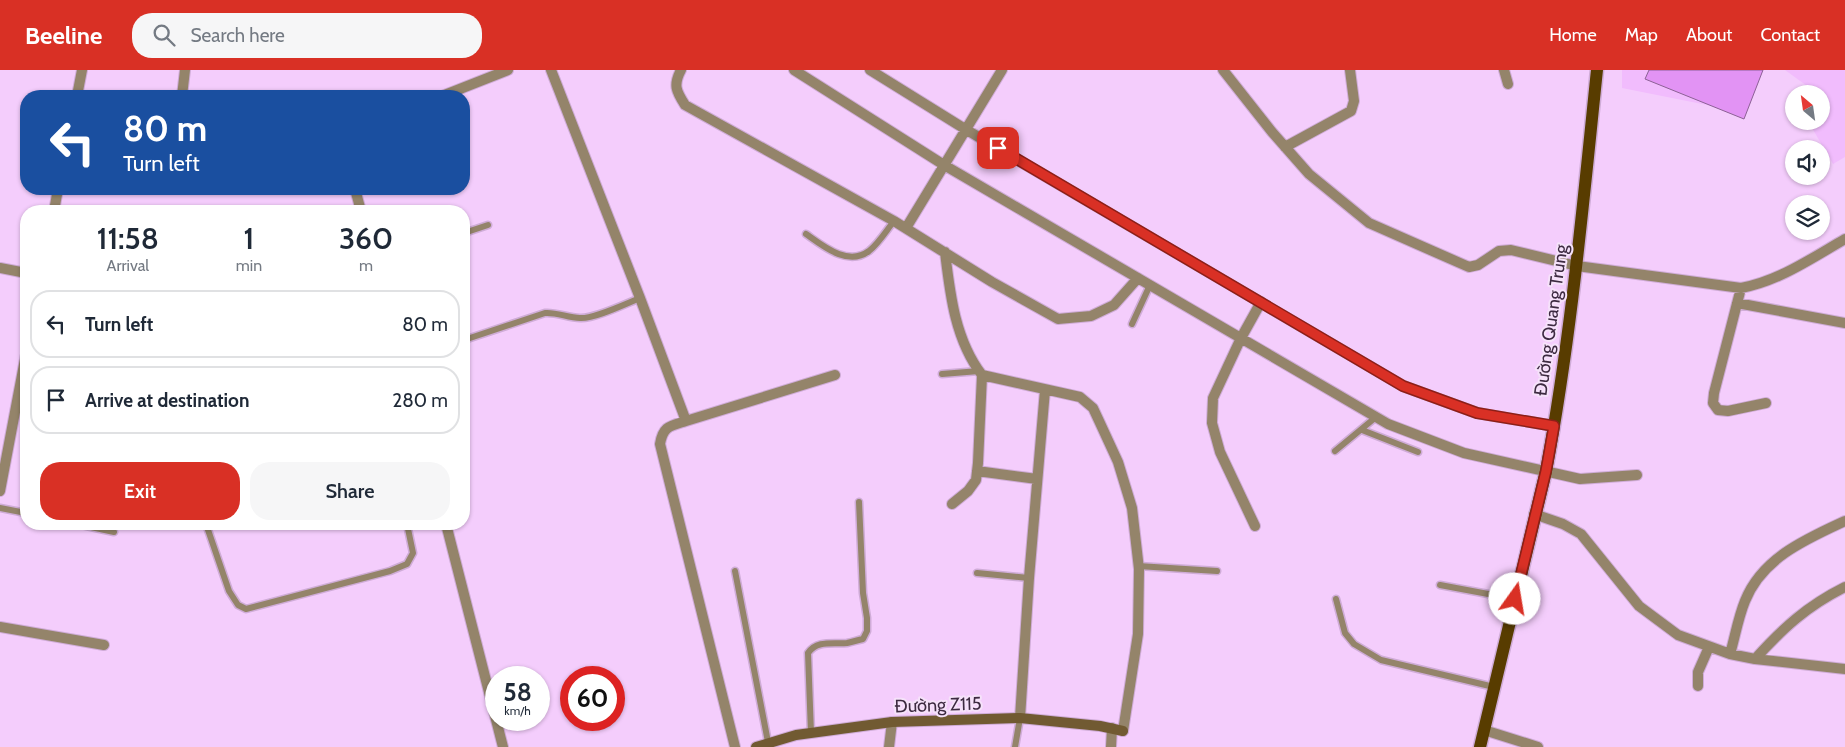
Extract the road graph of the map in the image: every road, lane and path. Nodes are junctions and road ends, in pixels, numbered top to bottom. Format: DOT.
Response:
graph roads {
  1 [pos="82,70"];
  2 [pos="508,70"];
  3 [pos="551,70"];
  4 [pos="681,70"];
  5 [pos="794,70"];
  6 [pos="870,70"];
  7 [pos="1002,70"];
  8 [pos="1223,70"];
  9 [pos="1350,70"];
  10 [pos="1504,70"];
  11 [pos="1597,70"];
  12 [pos="187,71"];
  13 [pos="1508,84"];
  14 [pos="78,90"];
  15 [pos="183,90"];
  16 [pos="457,90"];
  17 [pos="965,129"];
  18 [pos="1285,147"];
  19 [pos="944,165"];
  20 [pos="894,221"];
  21 [pos="488,225"];
  22 [pos="906,228"];
  23 [pos="470,231"];
  24 [pos="806,234"];
  25 [pos="1845,239"];
  26 [pos="945,252"];
  27 [pos="1577,266"];
  28 [pos="0,268"];
  29 [pos="20,273"];
  30 [pos="1138,278"];
  31 [pos="1150,285"];
  32 [pos="1741,288"];
  33 [pos="640,298"];
  34 [pos="1261,302"];
  35 [pos="1737,303"];
  36 [pos="1845,323"];
  37 [pos="1132,324"];
  38 [pos="470,338"];
  39 [pos="1241,338"];
  40 [pos="980,373"];
  41 [pos="942,374"];
  42 [pos="835,376"];
  43 [pos="1045,390"];
  44 [pos="1766,403"];
  45 [pos="20,414"];
  46 [pos="1376,417"];
  47 [pos="686,421"];
  48 [pos="1554,426"];
  49 [pos="1362,430"];
  50 [pos="1334,451"];
  51 [pos="1418,452"];
  52 [pos="977,471"];
  53 [pos="1546,471"];
  54 [pos="1636,475"];
  55 [pos="1037,479"];
  56 [pos="0,492"];
  57 [pos="859,502"];
  58 [pos="952,504"];
  59 [pos="0,508"];
  60 [pos="20,512"];
  61 [pos="1534,514"];
  62 [pos="1845,521"];
  63 [pos="1255,526"];
  64 [pos="105,530"];
  65 [pos="208,530"];
  66 [pos="408,530"];
  67 [pos="448,530"];
  68 [pos="114,532"];
  69 [pos="1138,566"];
  70 [pos="735,571"];
  71 [pos="1217,571"];
  72 [pos="976,573"];
  73 [pos="1028,578"];
  74 [pos="1440,585"];
  75 [pos="1845,587"];
  76 [pos="1336,599"];
  77 [pos="1515,599"];
  78 [pos="0,627"];
  79 [pos="104,645"];
  80 [pos="1709,647"];
  81 [pos="1730,654"];
  82 [pos="1755,659"];
  83 [pos="1845,669"];
  84 [pos="1698,686"];
  85 [pos="1494,687"];
  86 [pos="1020,718"];
  87 [pos="892,722"];
  88 [pos="1112,728"];
  89 [pos="1484,730"];
  90 [pos="811,733"];
  91 [pos="768,742"];
  92 [pos="503,747"];
  93 [pos="735,747"];
  94 [pos="756,747"];
  95 [pos="889,747"];
  96 [pos="1015,747"];
  97 [pos="1111,747"];
  98 [pos="1480,747"];
  99 [pos="1538,747"];
  1 -- 14 [label="street"];
  2 -- 16 [label="street"];
  3 -- 33 [label="street"];
  4 -- 20 [label="street"];
  5 -- 19 [label="street"];
  6 -- 17 [label="street"];
  7 -- 17 [label="street"];
  8 -- 18 [label="street"];
  9 -- 18 [label="street"];
  10 -- 13 [label="street"];
  11 -- 27 [label="main road, Đường Quang Trung"];
  12 -- 15 [label="street"];
  17 -- 19 [label="street"];
  17 -- 34 [label="street"];
  18 -- 27 [label="street"];
  19 -- 22 [label="street"];
  19 -- 30 [label="street"];
  20 -- 22 [label="street"];
  20 -- 24 [label="lane"];
  21 -- 23 [label="lane"];
  22 -- 26 [label="street"];
  25 -- 32 [label="street"];
  26 -- 30 [label="street"];
  26 -- 40 [label="street"];
  27 -- 32 [label="street"];
  27 -- 48 [label="main road, Đường Quang Trung"];
  28 -- 29 [label="street"];
  30 -- 31 [label="street"];
  31 -- 37 [label="lane"];
  31 -- 39 [label="street"];
  32 -- 35 [label="street"];
  33 -- 38 [label="lane"];
  33 -- 47 [label="street"];
  34 -- 39 [label="street"];
  34 -- 48 [label="street"];
  35 -- 36 [label="street"];
  35 -- 44 [label="street"];
  39 -- 46 [label="street"];
  39 -- 63 [label="street"];
  40 -- 41 [label="lane"];
  40 -- 43 [label="street"];
  40 -- 52 [label="street"];
  42 -- 47 [label="street"];
  43 -- 55 [label="street"];
  43 -- 69 [label="street"];
  45 -- 56 [label="street"];
  46 -- 49 [label="lane"];
  46 -- 53 [label="street"];
  47 -- 93 [label="street"];
  48 -- 53 [label="main road, Đường Quang Trung"];
  49 -- 50 [label="lane"];
  49 -- 51 [label="lane"];
  52 -- 55 [label="street"];
  52 -- 58 [label="street"];
  53 -- 54 [label="street"];
  53 -- 61 [label="main road, Đường Quang Trung"];
  55 -- 73 [label="street"];
  57 -- 90 [label="lane"];
  59 -- 60 [label="lane"];
  61 -- 77 [label="main road, Đường Quang Trung"];
  61 -- 80 [label="street"];
  62 -- 81 [label="street"];
  64 -- 68 [label="lane"];
  65 -- 66 [label="lane"];
  67 -- 92 [label="street"];
  69 -- 71 [label="lane"];
  69 -- 88 [label="street, Đường Z115"];
  70 -- 91 [label="lane"];
  72 -- 73 [label="lane"];
  73 -- 86 [label="street"];
  74 -- 77 [label="lane"];
  75 -- 82 [label="street"];
  76 -- 85 [label="lane"];
  77 -- 85 [label="main road, Đường Quang Trung"];
  78 -- 79 [label="street"];
  80 -- 81 [label="street"];
  80 -- 84 [label="street"];
  81 -- 82 [label="street"];
  82 -- 83 [label="street"];
  85 -- 89 [label="main road, Đường Quang Trung"];
  86 -- 87 [label="street, Đường Z115"];
  86 -- 88 [label="street, Đường Z115"];
  86 -- 96 [label="lane"];
  87 -- 90 [label="street, Đường Z115"];
  87 -- 95 [label="street"];
  88 -- 97 [label="street"];
  89 -- 98 [label="main road, Đường Quang Trung"];
  89 -- 99 [label="street"];
  90 -- 91 [label="street, Đường Z115"];
  91 -- 94 [label="street, Đường Z115"];
}
